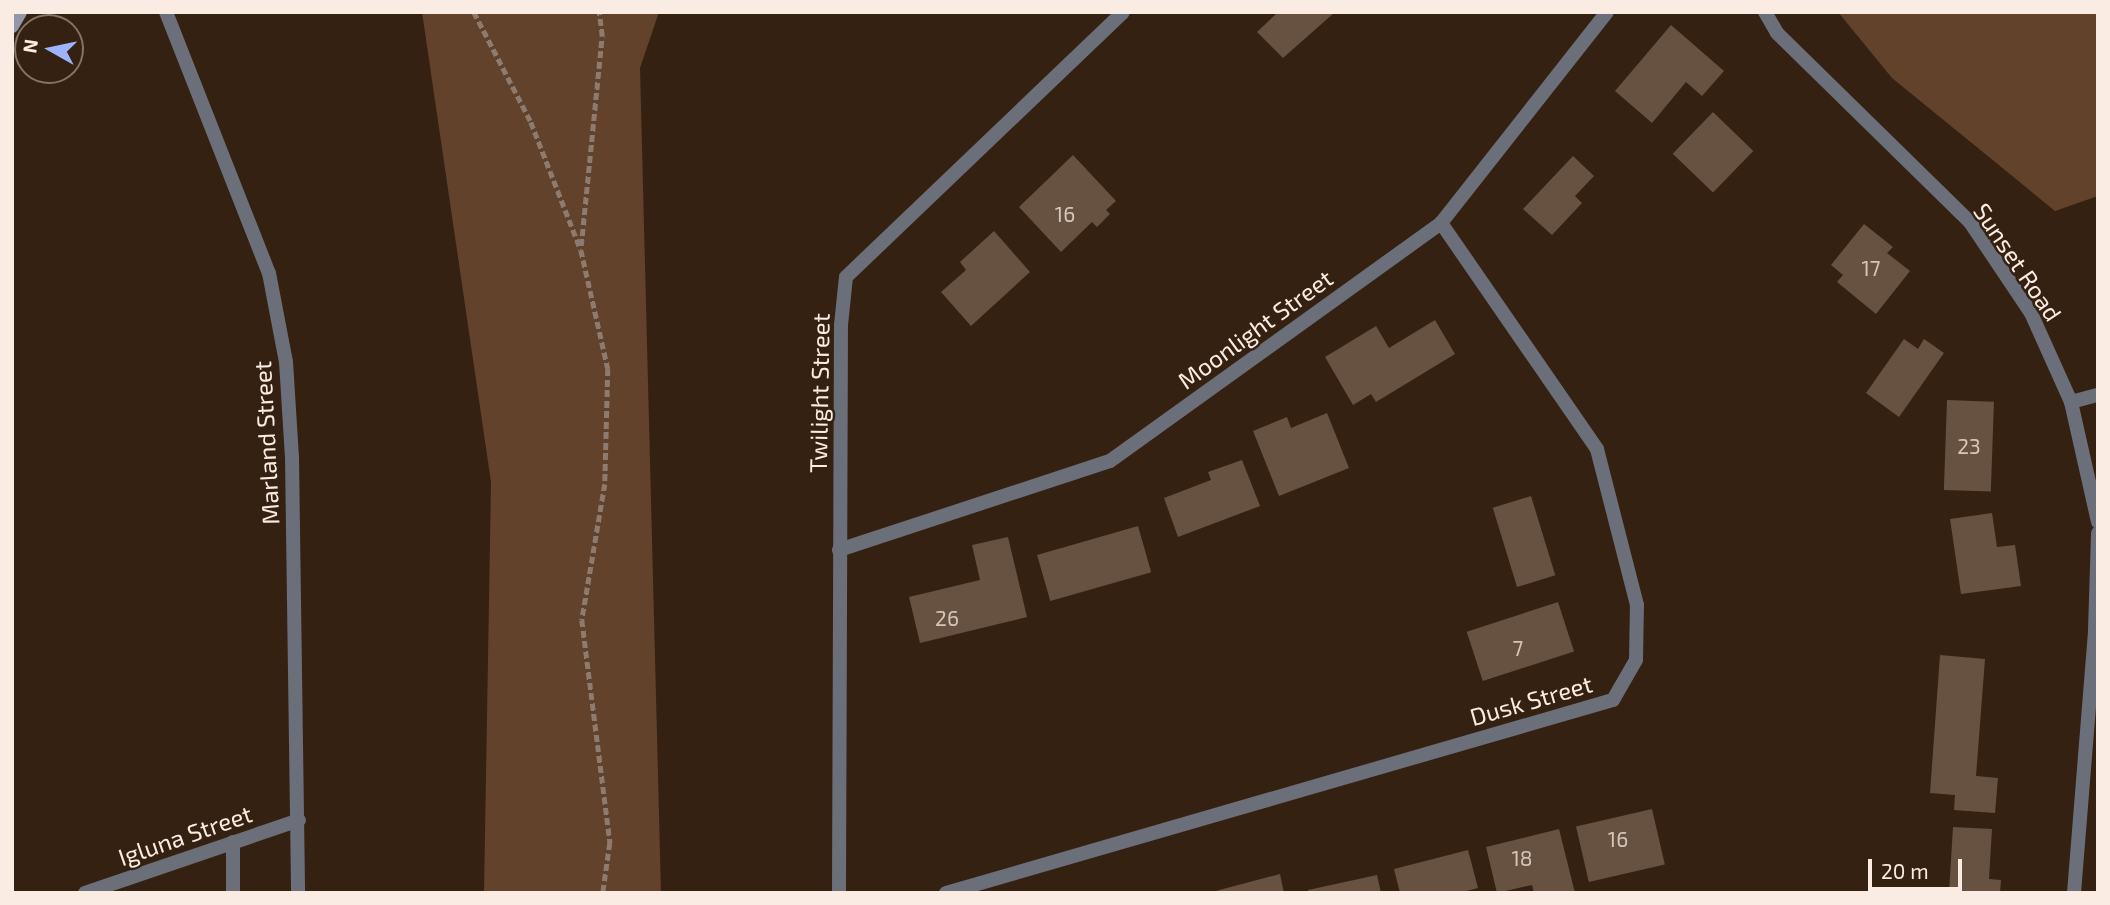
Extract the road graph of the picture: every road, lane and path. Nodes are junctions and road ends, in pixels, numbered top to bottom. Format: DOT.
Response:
graph roads {
  1 [pos="20,12"];
  2 [pos="166,12"];
  3 [pos="474,12"];
  4 [pos="599,12"];
  5 [pos="1123,12"];
  6 [pos="1607,12"];
  7 [pos="1766,12"];
  8 [pos="12,26"];
  9 [pos="1441,223"];
  10 [pos="581,250"];
  11 [pos="2098,395"];
  12 [pos="2071,402"];
  13 [pos="2098,522"];
  14 [pos="2098,533"];
  15 [pos="839,550"];
  16 [pos="299,820"];
  17 [pos="233,842"];
  18 [pos="85,893"];
  19 [pos="233,893"];
  20 [pos="298,893"];
  21 [pos="603,893"];
  22 [pos="839,893"];
  23 [pos="946,893"];
  24 [pos="2074,893"];
  1 -- 8 [label="street"];
  2 -- 16 [label="street, Marland Street"];
  3 -- 10 [label="path"];
  4 -- 10 [label="path"];
  5 -- 15 [label="street, Twilight Street"];
  6 -- 9 [label="street, Moonlight Street"];
  7 -- 12 [label="street, Sunset Road"];
  9 -- 15 [label="street, Moonlight Street"];
  9 -- 23 [label="street, Dusk Street"];
  10 -- 21 [label="path"];
  11 -- 12 [label="street"];
  12 -- 13 [label="street, Sunset Road"];
  14 -- 24 [label="street"];
  15 -- 22 [label="street, Twilight Street"];
  16 -- 17 [label="street, Igluna Street"];
  16 -- 20 [label="street, Marland Street"];
  17 -- 18 [label="street, Igluna Street"];
  17 -- 19 [label="street"];
}
